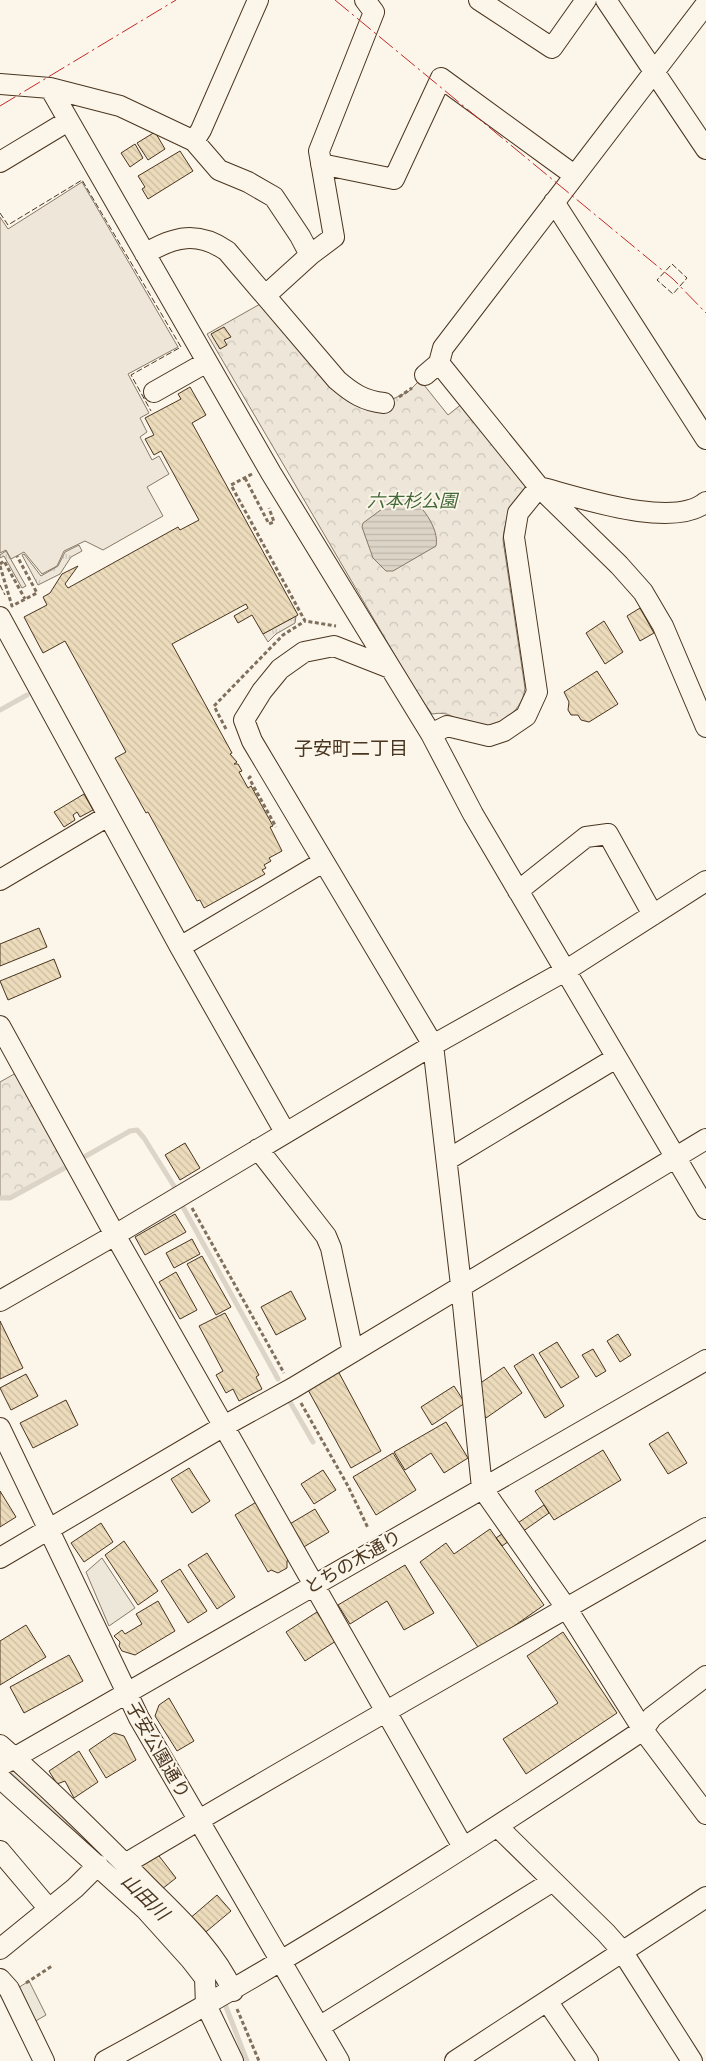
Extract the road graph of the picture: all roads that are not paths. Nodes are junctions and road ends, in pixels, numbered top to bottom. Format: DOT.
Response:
graph roads {
  1 [pos="258,0"];
  2 [pos="366,0"];
  3 [pos="479,0"];
  4 [pos="586,0"];
  5 [pos="606,0"];
  6 [pos="706,4"];
  7 [pos="654,70"];
  8 [pos="0,84"];
  9 [pos="50,88"];
  10 [pos="68,121"];
  11 [pos="194,141"];
  12 [pos="706,149"];
  13 [pos="0,162"];
  14 [pos="322,164"];
  15 [pos="574,174"];
  16 [pos="554,202"];
  17 [pos="145,254"];
  18 [pos="310,255"];
  19 [pos="266,295"];
  20 [pos="207,362"];
  21 [pos="154,392"];
  22 [pos="384,403"];
  23 [pos="706,439"];
  24 [pos="539,487"];
  25 [pos="706,502"];
  26 [pos="0,617"];
  27 [pos="390,668"];
  28 [pos="706,727"];
  29 [pos="431,734"];
  30 [pos="108,816"];
  31 [pos="323,862"];
  32 [pos="0,880"];
  33 [pos="706,881"];
  34 [pos="518,891"];
  35 [pos="652,915"];
  36 [pos="180,947"];
  37 [pos="565,971"];
  38 [pos="0,1026"];
  39 [pos="433,1045"];
  40 [pos="5,1048"];
  41 [pos="616,1058"];
  42 [pos="285,1132"];
  43 [pos="706,1139"];
  44 [pos="258,1149"];
  45 [pos="675,1157"];
  46 [pos="447,1160"];
  47 [pos="706,1209"];
  48 [pos="116,1235"];
  49 [pos="461,1285"];
  50 [pos="0,1301"];
  51 [pos="353,1352"];
  52 [pos="706,1360"];
  53 [pos="224,1426"];
  54 [pos="0,1428"];
  55 [pos="482,1488"];
  56 [pos="706,1528"];
  57 [pos="47,1530"];
  58 [pos="0,1558"];
  59 [pos="314,1585"];
  60 [pos="567,1609"];
  61 [pos="706,1676"];
  62 [pos="126,1693"];
  63 [pos="384,1711"];
  64 [pos="643,1730"];
  65 [pos="6,1757"];
  66 [pos="0,1778"];
  67 [pos="706,1814"];
  68 [pos="198,1820"];
  69 [pos="498,1827"];
  70 [pos="463,1848"];
  71 [pos="0,1851"];
  72 [pos="125,1864"];
  73 [pos="98,1865"];
  74 [pos="553,1880"];
  75 [pos="706,1897"];
  76 [pos="48,1909"];
  77 [pos="0,1949"];
  78 [pos="622,1951"];
  79 [pos="280,1962"];
  80 [pos="5,1986"];
  81 [pos="223,1996"];
  82 [pos="547,2001"];
  83 [pos="319,2027"];
  84 [pos="119,2058"];
  85 [pos="461,2059"];
  86 [pos="44,2061"];
  87 [pos="232,2061"];
  88 [pos="339,2061"];
  89 [pos="588,2061"];
  90 [pos="692,2061"];
  1 -- 11 [label="street"];
  2 -- 14 [label="street"];
  3 -- 4 [label="street"];
  5 -- 7 [label="street"];
  6 -- 7 [label="street"];
  7 -- 12 [label="street"];
  7 -- 15 [label="street"];
  8 -- 9 [label="street"];
  9 -- 10 [label="street"];
  9 -- 11 [label="street"];
  10 -- 13 [label="street"];
  10 -- 17 [label="street"];
  11 -- 18 [label="street"];
  14 -- 15 [label="street"];
  14 -- 18 [label="street"];
  15 -- 16 [label="street"];
  16 -- 23 [label="street"];
  16 -- 24 [label="street"];
  17 -- 19 [label="street"];
  17 -- 20 [label="street"];
  18 -- 19 [label="street"];
  19 -- 22 [label="street"];
  20 -- 21 [label="street"];
  20 -- 27 [label="street"];
  24 -- 25 [label="street"];
  24 -- 28 [label="street"];
  24 -- 29 [label="street"];
  26 -- 30 [label="street"];
  27 -- 29 [label="street"];
  27 -- 31 [label="street"];
  29 -- 34 [label="street"];
  30 -- 32 [label="street"];
  30 -- 36 [label="street"];
  31 -- 36 [label="street"];
  31 -- 39 [label="street"];
  33 -- 35 [label="street"];
  34 -- 35 [label="street"];
  34 -- 37 [label="street"];
  35 -- 37 [label="street"];
  36 -- 42 [label="street"];
  37 -- 39 [label="street"];
  37 -- 41 [label="street"];
  38 -- 40 [label="street"];
  39 -- 42 [label="street"];
  39 -- 46 [label="street"];
  40 -- 48 [label="street"];
  41 -- 45 [label="street"];
  41 -- 46 [label="street"];
  42 -- 44 [label="street"];
  43 -- 45 [label="street"];
  44 -- 48 [label="street"];
  44 -- 51 [label="street"];
  45 -- 47 [label="street"];
  45 -- 49 [label="street"];
  46 -- 49 [label="street"];
  48 -- 50 [label="street"];
  48 -- 53 [label="street"];
  49 -- 51 [label="street"];
  49 -- 55 [label="street"];
  51 -- 53 [label="street"];
  52 -- 55 [label="street, とちの木通り"];
  53 -- 57 [label="street"];
  53 -- 59 [label="street"];
  54 -- 57 [label="street, 子安公園通り"];
  55 -- 59 [label="street, とちの木通り"];
  55 -- 60 [label="street"];
  56 -- 60 [label="street"];
  57 -- 58 [label="street"];
  57 -- 62 [label="street, 子安公園通り"];
  59 -- 62 [label="street, とちの木通り"];
  59 -- 63 [label="street"];
  60 -- 63 [label="street"];
  60 -- 64 [label="street"];
  61 -- 64 [label="street"];
  62 -- 65 [label="street, とちの木通り"];
  62 -- 68 [label="street, 子安公園通り"];
  63 -- 68 [label="street"];
  63 -- 70 [label="street"];
  64 -- 67 [label="street"];
  64 -- 69 [label="street"];
  65 -- 72 [label="street"];
  66 -- 73 [label="street"];
  68 -- 72 [label="street"];
  68 -- 79 [label="street, 子安公園通り"];
  69 -- 70 [label="street"];
  69 -- 74 [label="street"];
  70 -- 79 [label="street"];
  71 -- 76 [label="street"];
  72 -- 81 [label="street"];
  73 -- 76 [label="street"];
  73 -- 81 [label="street"];
  74 -- 78 [label="street"];
  74 -- 83 [label="street"];
  75 -- 78 [label="street"];
  76 -- 77 [label="street"];
  78 -- 82 [label="street"];
  78 -- 90 [label="street"];
  79 -- 81 [label="street"];
  79 -- 83 [label="street, 子安公園通り"];
  80 -- 86 [label="street"];
  81 -- 84 [label="street"];
  81 -- 87 [label="street"];
  82 -- 85 [label="street"];
  82 -- 89 [label="street"];
  83 -- 88 [label="street, 子安公園通り"];
}
